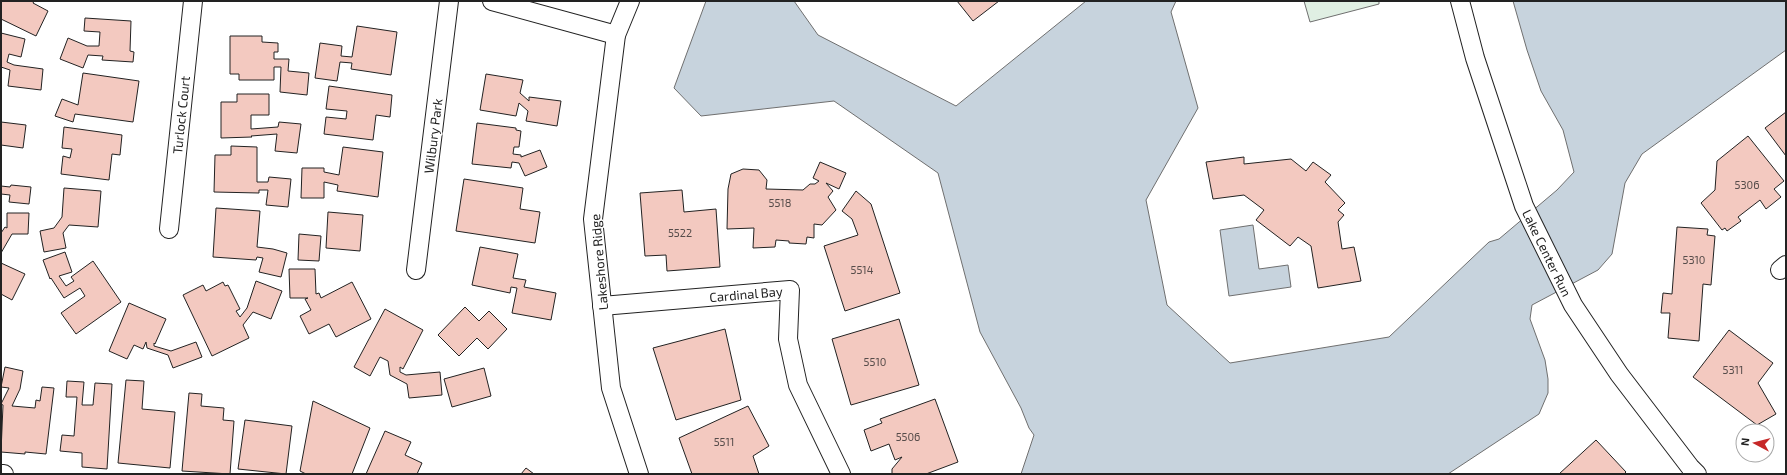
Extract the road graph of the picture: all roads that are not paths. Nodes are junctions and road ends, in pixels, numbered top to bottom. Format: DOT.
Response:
graph roads {
  1 [pos="193,1"];
  2 [pos="449,1"];
  3 [pos="492,1"];
  4 [pos="630,1"];
  5 [pos="1460,1"];
  6 [pos="616,35"];
  7 [pos="169,229"];
  8 [pos="416,270"];
  9 [pos="602,306"];
  10 [pos="1,474"];
  11 [pos="4,474"];
  12 [pos="639,474"];
  13 [pos="841,474"];
  14 [pos="1697,474"];
  1 -- 7 [label="street, Turlock Court"];
  2 -- 8 [label="street, Wilbury Park"];
  3 -- 6 [label="street"];
  4 -- 6 [label="street, Lakeshore Ridge"];
  5 -- 14 [label="street, Lake Center Run"];
  6 -- 9 [label="street, Lakeshore Ridge"];
  9 -- 12 [label="street, Lakeshore Ridge"];
  9 -- 13 [label="street, Cardinal Bay"];
  10 -- 11 [label="street"];
}
